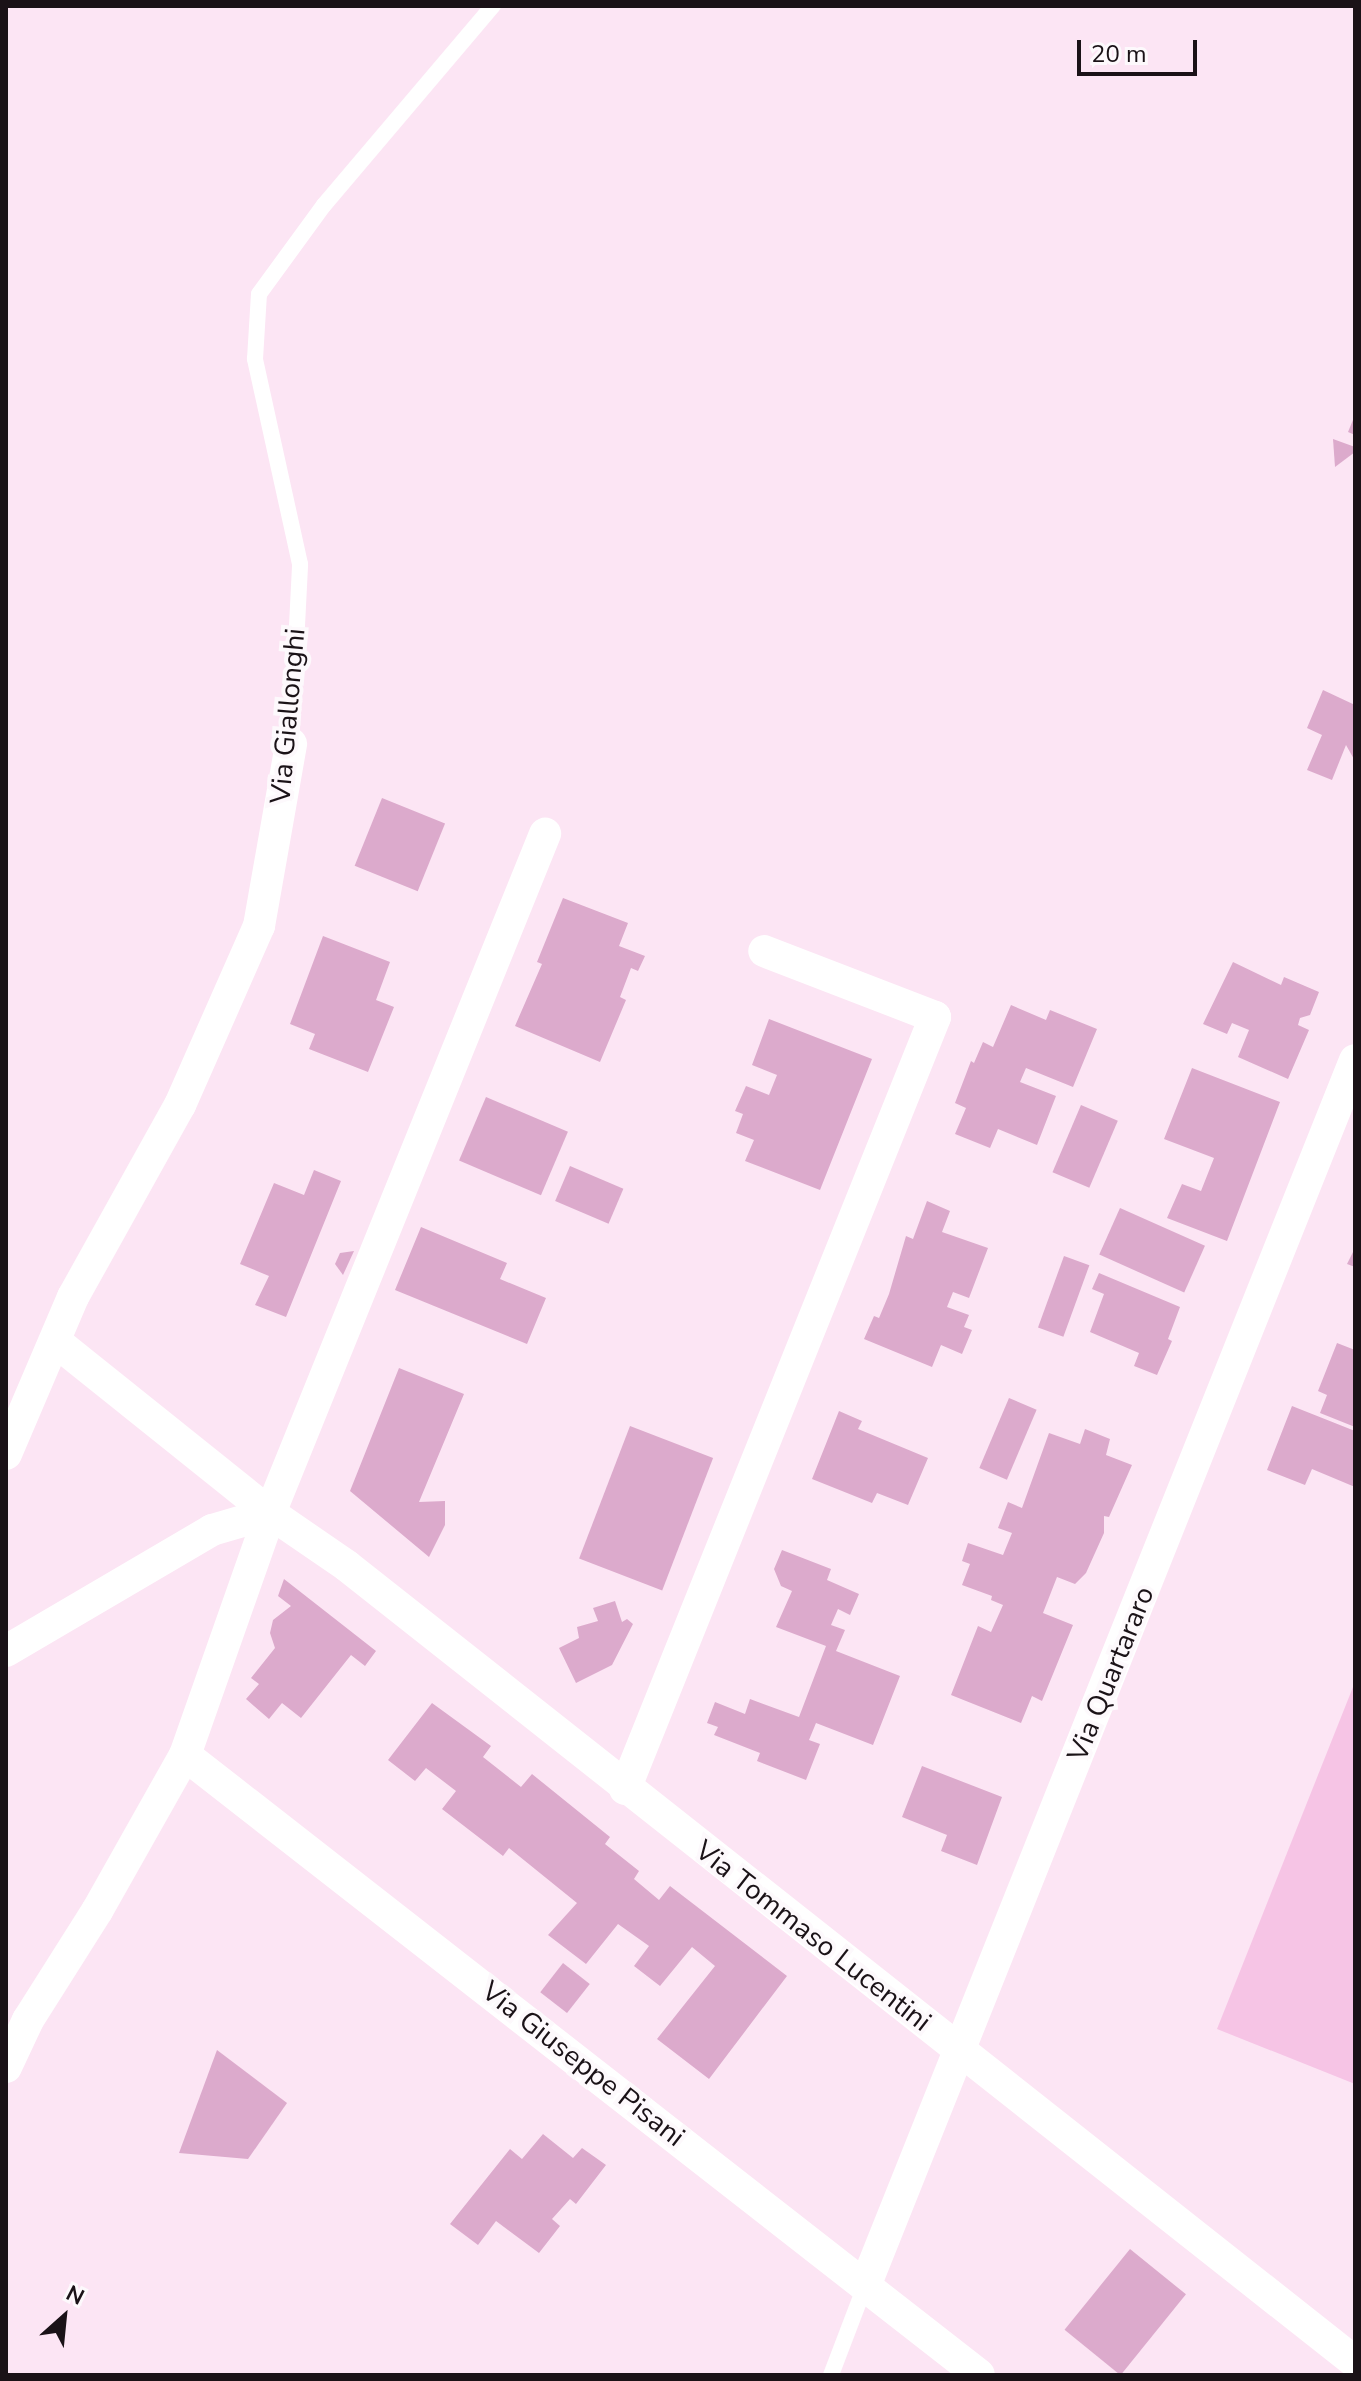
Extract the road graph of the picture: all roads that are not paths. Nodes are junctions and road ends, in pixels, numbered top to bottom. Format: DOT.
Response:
graph roads {
  1 [pos="493,6"];
  2 [pos="291,744"];
  3 [pos="545,834"];
  4 [pos="764,951"];
  5 [pos="1355,1060"];
  6 [pos="55,1341"];
  7 [pos="6,1454"];
  8 [pos="270,1513"];
  9 [pos="6,1651"];
  10 [pos="185,1755"];
  11 [pos="625,1789"];
  12 [pos="961,2052"];
  13 [pos="6,2067"];
  14 [pos="865,2286"];
  15 [pos="1355,2362"];
  16 [pos="831,2375"];
  17 [pos="979,2375"];
  1 -- 2 [label="lane, Via Giallonghi"];
  2 -- 6 [label="street, Via Giallonghi"];
  3 -- 8 [label="street"];
  4 -- 11 [label="street"];
  5 -- 12 [label="street, Via Quartararo"];
  6 -- 7 [label="street, Via Giallonghi"];
  6 -- 8 [label="street, Via Tommaso Lucentini"];
  8 -- 9 [label="street"];
  8 -- 10 [label="street"];
  8 -- 11 [label="street, Via Tommaso Lucentini"];
  10 -- 13 [label="street"];
  10 -- 14 [label="street, Via Giuseppe Pisani"];
  11 -- 12 [label="street, Via Tommaso Lucentini"];
  12 -- 14 [label="street, Via Quartararo"];
  12 -- 15 [label="street, Via Tommaso Lucentini"];
  14 -- 16 [label="lane"];
  14 -- 17 [label="street, Via Giuseppe Pisani"];
}
